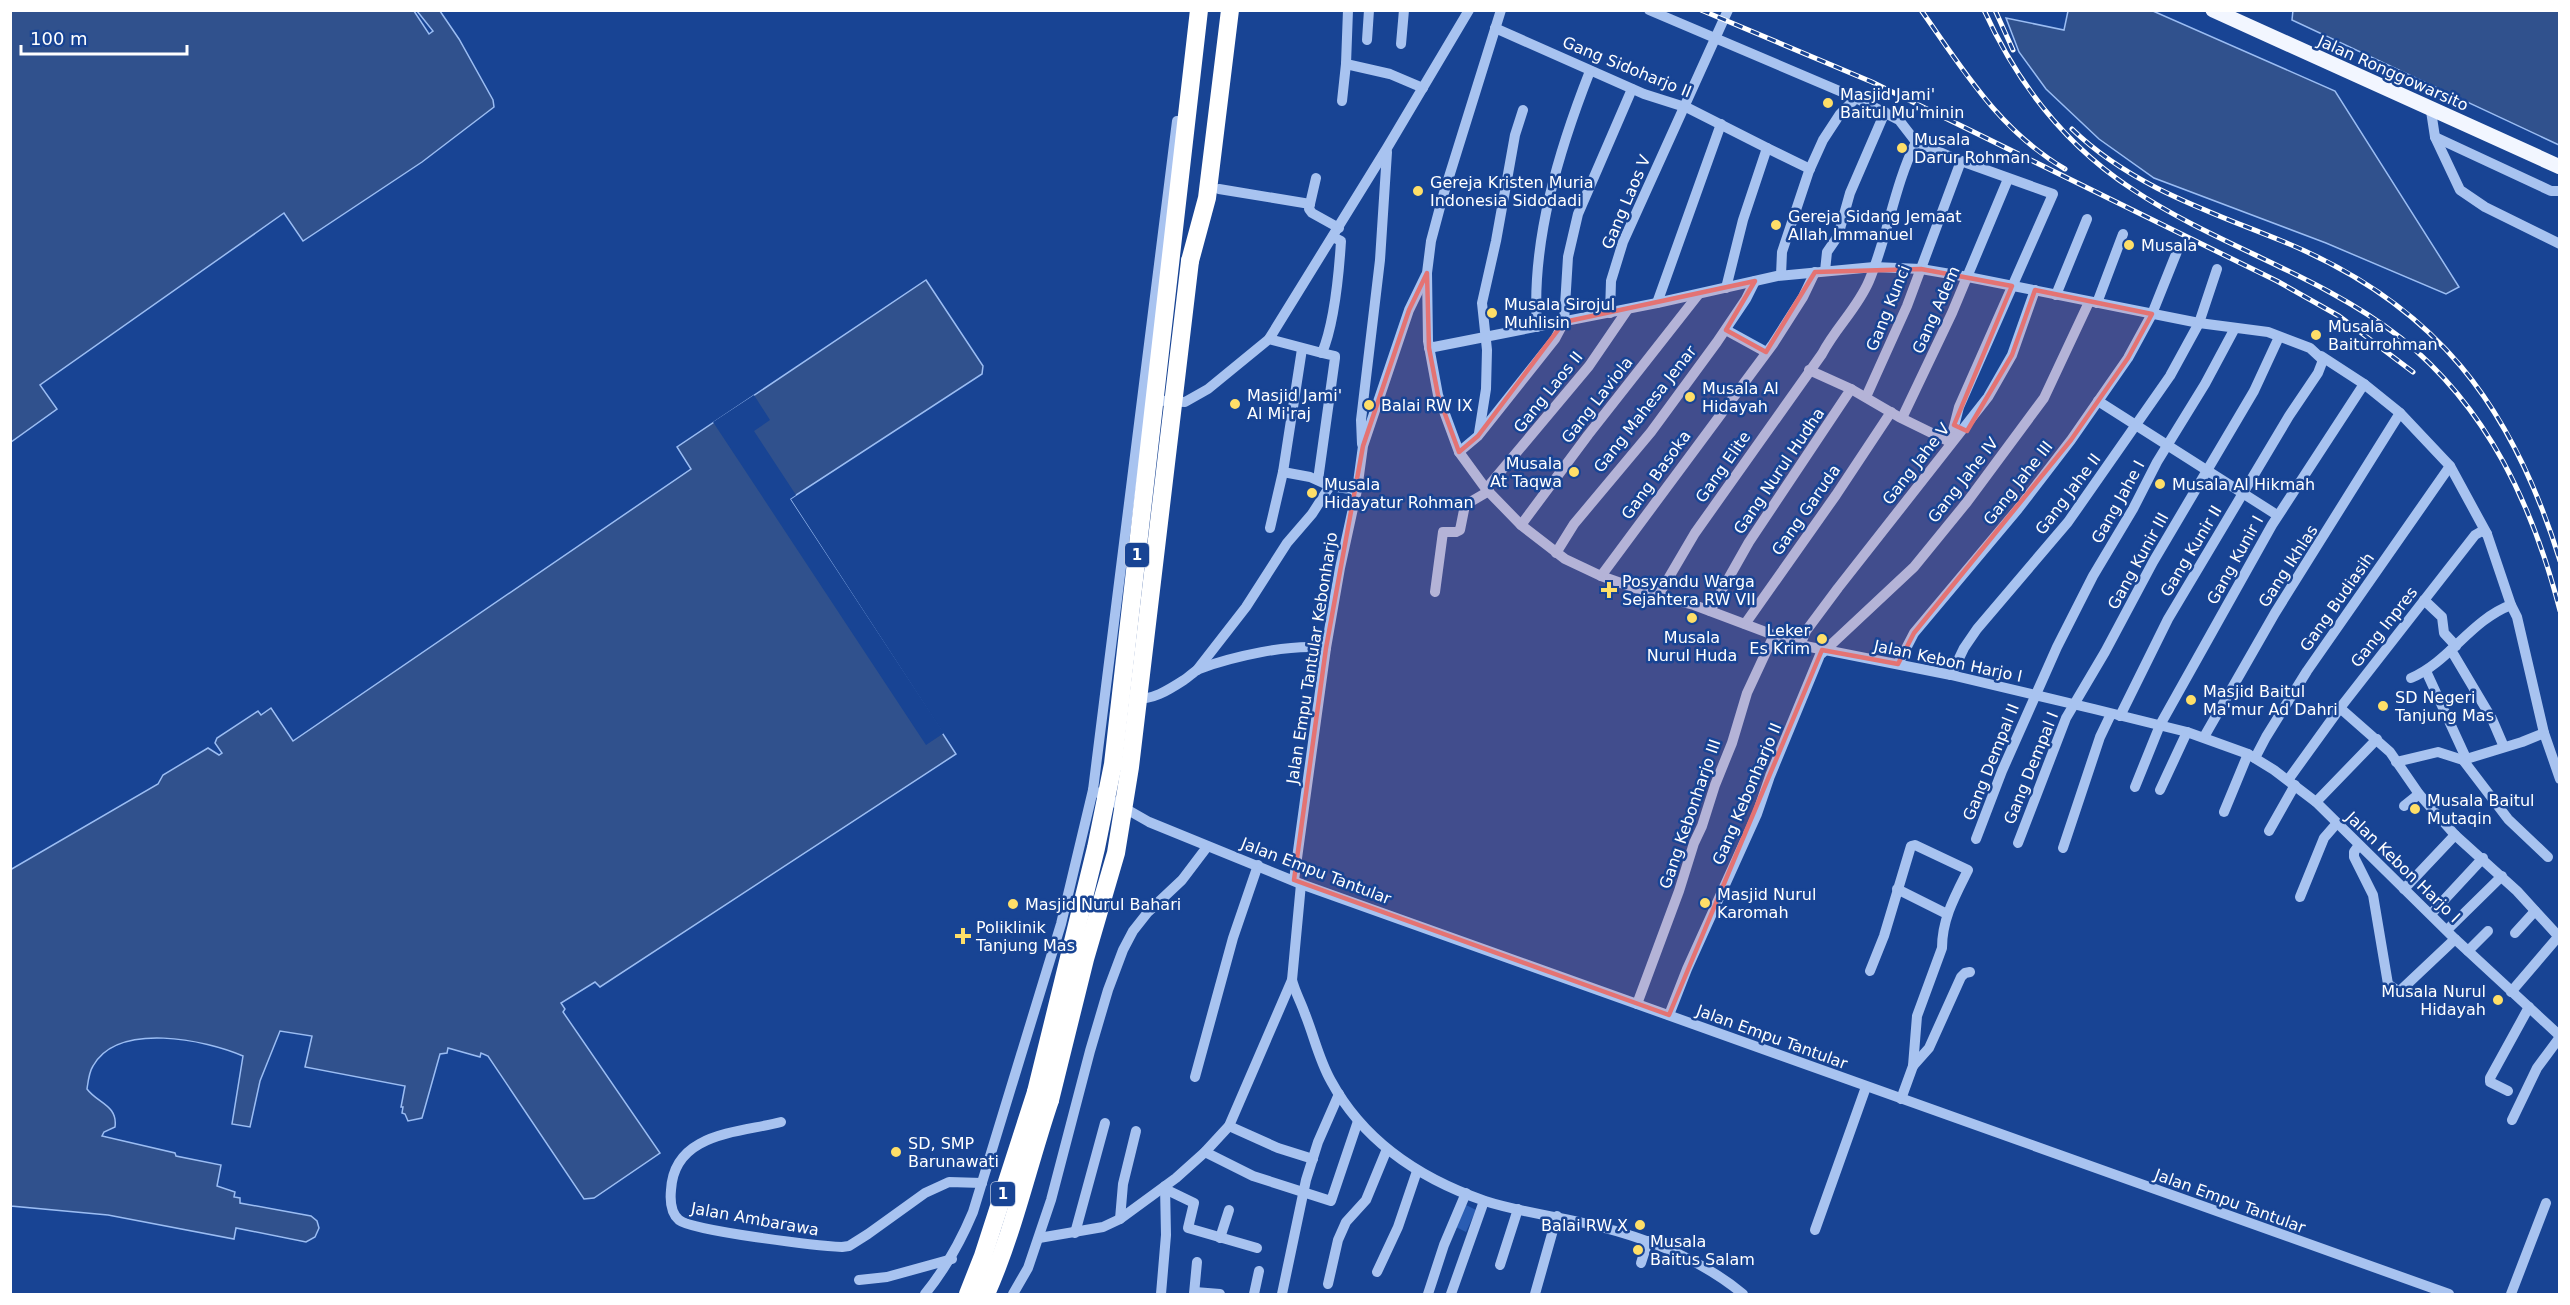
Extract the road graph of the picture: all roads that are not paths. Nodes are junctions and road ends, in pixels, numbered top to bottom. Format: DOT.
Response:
graph roads {
  1 [pos="1191,10"];
  2 [pos="1199,10"];
  3 [pos="1218,10"];
  4 [pos="1230,10"];
  5 [pos="1348,10"];
  6 [pos="1369,10"];
  7 [pos="1404,10"];
  8 [pos="1469,10"];
  9 [pos="1501,10"];
  10 [pos="1649,10"];
  11 [pos="1728,10"];
  12 [pos="2213,10"];
  13 [pos="1495,28"];
  14 [pos="1716,39"];
  15 [pos="1367,40"];
  16 [pos="1401,45"];
  17 [pos="1346,64"];
  18 [pos="1590,71"];
  19 [pos="1423,88"];
  20 [pos="1632,89"];
  21 [pos="1857,98"];
  22 [pos="1342,101"];
  23 [pos="1684,106"];
  24 [pos="1523,110"];
  25 [pos="2431,111"];
  26 [pos="1885,112"];
  27 [pos="1720,124"];
  28 [pos="2435,137"];
  29 [pos="1916,142"];
  30 [pos="1387,148"];
  31 [pos="1767,148"];
  32 [pos="1961,161"];
  33 [pos="2559,167"];
  34 [pos="1810,169"];
  35 [pos="1316,178"];
  36 [pos="2008,179"];
  37 [pos="1219,189"];
  38 [pos="2559,191"];
  39 [pos="1311,204"];
  40 [pos="2087,219"];
  41 [pos="1336,232"];
  42 [pos="2123,234"];
  43 [pos="2559,244"];
  44 [pos="2178,249"];
  45 [pos="1190,261"];
  46 [pos="1874,267"];
  47 [pos="1921,269"];
  48 [pos="2217,269"];
  49 [pos="1820,272"];
  50 [pos="1427,273"];
  51 [pos="1781,275"];
  52 [pos="1968,277"];
  53 [pos="1755,281"];
  54 [pos="2012,286"];
  55 [pos="1726,288"];
  56 [pos="2035,290"];
  57 [pos="1699,294"];
  58 [pos="2056,295"];
  59 [pos="2093,302"];
  60 [pos="1657,303"];
  61 [pos="1628,309"];
  62 [pos="1610,313"];
  63 [pos="2152,314"];
  64 [pos="1564,322"];
  65 [pos="2199,323"];
  66 [pos="1537,327"];
  67 [pos="2235,328"];
  68 [pos="1725,330"];
  69 [pos="2279,337"];
  70 [pos="1486,338"];
  71 [pos="1269,339"];
  72 [pos="1429,348"];
  73 [pos="1302,349"];
  74 [pos="1766,352"];
  75 [pos="1322,353"];
  76 [pos="2321,356"];
  77 [pos="1809,370"];
  78 [pos="2364,384"];
  79 [pos="1851,389"];
  80 [pos="1866,397"];
  81 [pos="1143,400"];
  82 [pos="2098,401"];
  83 [pos="1891,412"];
  84 [pos="2400,413"];
  85 [pos="1902,418"];
  86 [pos="2136,425"];
  87 [pos="1478,436"];
  88 [pos="1950,442"];
  89 [pos="2167,444"];
  90 [pos="1363,446"];
  91 [pos="1459,452"];
  92 [pos="2450,466"];
  93 [pos="2207,470"];
  94 [pos="1283,472"];
  95 [pos="1318,480"];
  96 [pos="1330,486"];
  97 [pos="1357,490"];
  98 [pos="1487,490"];
  99 [pos="2243,492"];
  100 [pos="2277,515"];
  101 [pos="1521,525"];
  102 [pos="1270,528"];
  103 [pos="2487,534"];
  104 [pos="1556,554"];
  105 [pos="1601,576"];
  106 [pos="1435,592"];
  107 [pos="1658,596"];
  108 [pos="2424,600"];
  109 [pos="2511,605"];
  110 [pos="1710,611"];
  111 [pos="1745,624"];
  112 [pos="1774,635"];
  113 [pos="1800,645"];
  114 [pos="1326,648"];
  115 [pos="2454,648"];
  116 [pos="1825,650"];
  117 [pos="1898,664"];
  118 [pos="1197,670"];
  119 [pos="2426,671"];
  120 [pos="1951,675"];
  121 [pos="2411,678"];
  122 [pos="2034,695"];
  123 [pos="1104,699"];
  124 [pos="2073,704"];
  125 [pos="2340,708"];
  126 [pos="2115,715"];
  127 [pos="2160,725"];
  128 [pos="2187,732"];
  129 [pos="2544,733"];
  130 [pos="2204,737"];
  131 [pos="2377,739"];
  132 [pos="2504,747"];
  133 [pos="2251,756"];
  134 [pos="2464,759"];
  135 [pos="2396,762"];
  136 [pos="2559,779"];
  137 [pos="2291,782"];
  138 [pos="2135,787"];
  139 [pos="1093,790"];
  140 [pos="2160,790"];
  141 [pos="2419,794"];
  142 [pos="2316,802"];
  143 [pos="2404,806"];
  144 [pos="2224,812"];
  145 [pos="2337,823"];
  146 [pos="2269,831"];
  147 [pos="2455,835"];
  148 [pos="1976,839"];
  149 [pos="2018,843"];
  150 [pos="2359,845"];
  151 [pos="1207,846"];
  152 [pos="2064,848"];
  153 [pos="2548,857"];
  154 [pos="2482,858"];
  155 [pos="1258,865"];
  156 [pos="2502,876"];
  157 [pos="1298,882"];
  158 [pos="1897,889"];
  159 [pos="2404,889"];
  160 [pos="2300,897"];
  161 [pos="2535,911"];
  162 [pos="1947,914"];
  163 [pos="2431,914"];
  164 [pos="2447,930"];
  165 [pos="2488,931"];
  166 [pos="2515,933"];
  167 [pos="2559,937"];
  168 [pos="2455,939"];
  169 [pos="2468,951"];
  170 [pos="1870,971"];
  171 [pos="1970,972"];
  172 [pos="1292,980"];
  173 [pos="2511,992"];
  174 [pos="1637,1004"];
  175 [pos="2529,1007"];
  176 [pos="1669,1015"];
  177 [pos="2558,1032"];
  178 [pos="1913,1066"];
  179 [pos="1195,1077"];
  180 [pos="1866,1087"];
  181 [pos="2508,1091"];
  182 [pos="1339,1094"];
  183 [pos="1043,1096"];
  184 [pos="1901,1099"];
  185 [pos="2512,1120"];
  186 [pos="1358,1121"];
  187 [pos="781,1122"];
  188 [pos="1105,1123"];
  189 [pos="1229,1126"];
  190 [pos="1136,1131"];
  191 [pos="1387,1149"];
  192 [pos="1205,1152"];
  193 [pos="1313,1160"];
  194 [pos="1418,1171"];
  195 [pos="982,1183"];
  196 [pos="1165,1187"];
  197 [pos="1303,1192"];
  198 [pos="1466,1193"];
  199 [pos="1484,1201"];
  200 [pos="2546,1203"];
  201 [pos="1518,1209"];
  202 [pos="1229,1210"];
  203 [pos="1557,1216"];
  204 [pos="1120,1219"];
  205 [pos="1815,1230"];
  206 [pos="1075,1233"];
  207 [pos="1039,1238"];
  208 [pos="1220,1239"];
  209 [pos="1648,1241"];
  210 [pos="1257,1248"];
  211 [pos="952,1259"];
  212 [pos="1197,1262"];
  213 [pos="1641,1263"];
  214 [pos="1500,1265"];
  215 [pos="1259,1271"];
  216 [pos="1377,1272"];
  217 [pos="859,1280"];
  218 [pos="1328,1284"];
  219 [pos="1195,1293"];
  220 [pos="925,1294"];
  221 [pos="968,1294"];
  222 [pos="986,1294"];
  223 [pos="1012,1294"];
  224 [pos="1161,1294"];
  225 [pos="1220,1294"];
  226 [pos="1254,1294"];
  227 [pos="1282,1294"];
  228 [pos="1428,1294"];
  229 [pos="1451,1294"];
  230 [pos="1535,1294"];
  231 [pos="1743,1294"];
  232 [pos="2449,1294"];
  233 [pos="2511,1294"];
  1 -- 81 [label="street"];
  2 -- 183 [label="highway, 1, bridge"];
  3 -- 45 [label="highway, 1"];
  4 -- 45 [label="highway"];
  5 -- 17 [label="street"];
  6 -- 15 [label="street"];
  7 -- 16 [label="street"];
  8 -- 19 [label="street"];
  9 -- 13 [label="street"];
  10 -- 14 [label="street"];
  11 -- 14 [label="street, Gang Laos V"];
  12 -- 25 [label="main road, Jalan Ronggowarsito"];
  13 -- 18 [label="street, Gang Sidoharjo II"];
  13 -- 50 [label="street"];
  14 -- 21 [label="street"];
  14 -- 23 [label="street, Gang Laos V"];
  17 -- 19 [label="street"];
  17 -- 22 [label="street"];
  18 -- 20 [label="street, Gang Sidoharjo II"];
  18 -- 66 [label="street"];
  19 -- 30 [label="street"];
  20 -- 23 [label="street, Gang Sidoharjo II"];
  20 -- 64 [label="street"];
  21 -- 26 [label="street"];
  21 -- 34 [label="street"];
  23 -- 27 [label="street, Gang Sidoharjo II"];
  23 -- 62 [label="street, Gang Laos V"];
  24 -- 70 [label="street"];
  25 -- 28 [label="street"];
  25 -- 33 [label="main road, Jalan Ronggowarsito"];
  26 -- 29 [label="street"];
  26 -- 49 [label="street, Gang Basoka"];
  27 -- 31 [label="street, Gang Sidoharjo II"];
  27 -- 60 [label="street"];
  28 -- 38 [label="street"];
  28 -- 43 [label="street"];
  29 -- 32 [label="street"];
  29 -- 46 [label="street, Gang Elite"];
  30 -- 41 [label="street"];
  30 -- 90 [label="street"];
  31 -- 34 [label="street, Gang Sidoharjo II"];
  31 -- 55 [label="street"];
  32 -- 36 [label="street"];
  32 -- 47 [label="street, Gang Kunci"];
  34 -- 51 [label="street"];
  35 -- 39 [label="street"];
  36 -- 52 [label="street, Gang Adem"];
  36 -- 54 [label="street"];
  37 -- 39 [label="street"];
  39 -- 41 [label="street"];
  40 -- 58 [label="street"];
  41 -- 71 [label="street"];
  41 -- 75 [label="street"];
  42 -- 59 [label="street, Gang Jahe IV"];
  44 -- 63 [label="street, Gang Jahe III"];
  45 -- 183 [label="highway, 1, bridge"];
  46 -- 47 [label="street"];
  46 -- 49 [label="street"];
  46 -- 77 [label="street, Gang Elite"];
  47 -- 52 [label="street"];
  47 -- 80 [label="street, Gang Kunci"];
  48 -- 65 [label="street, Gang Jahe II"];
  49 -- 51 [label="street"];
  49 -- 74 [label="street, Gang Basoka"];
  50 -- 72 [label="street, Jalan Kebon Harjo I"];
  50 -- 90 [label="street, Jalan Empu Tantular Kebonharjo"];
  51 -- 53 [label="street"];
  52 -- 54 [label="street"];
  52 -- 85 [label="street, Gang Adem"];
  53 -- 55 [label="street"];
  53 -- 68 [label="street, Gang Mahesa Jenar"];
  54 -- 56 [label="street"];
  54 -- 88 [label="street"];
  55 -- 57 [label="street"];
  56 -- 58 [label="street"];
  56 -- 88 [label="street, Gang Jahe V"];
  57 -- 60 [label="street"];
  57 -- 101 [label="street, Gang Laviola"];
  58 -- 59 [label="street"];
  59 -- 63 [label="street"];
  59 -- 116 [label="street, Gang Jahe IV"];
  60 -- 61 [label="street"];
  61 -- 62 [label="street"];
  61 -- 98 [label="street, Gang Laos II"];
  62 -- 64 [label="street"];
  63 -- 65 [label="street"];
  63 -- 82 [label="street, Gang Jahe III"];
  64 -- 66 [label="street"];
  64 -- 87 [label="street"];
  65 -- 67 [label="street"];
  65 -- 86 [label="street, Gang Jahe II"];
  66 -- 70 [label="street"];
  67 -- 69 [label="street"];
  67 -- 89 [label="street, Gang Jahe I"];
  68 -- 74 [label="street"];
  68 -- 104 [label="street, Gang Mahesa Jenar"];
  69 -- 76 [label="street"];
  69 -- 93 [label="street, Gang Kunir III"];
  70 -- 72 [label="street"];
  70 -- 87 [label="street"];
  71 -- 73 [label="street"];
  71 -- 81 [label="street"];
  72 -- 91 [label="street, Jalan Kebon Harjo I"];
  73 -- 75 [label="street"];
  73 -- 94 [label="street"];
  74 -- 105 [label="street, Gang Basoka"];
  75 -- 95 [label="street"];
  76 -- 78 [label="street"];
  76 -- 99 [label="street, Gang Kunir II"];
  77 -- 79 [label="street"];
  77 -- 107 [label="street, Gang Elite"];
  78 -- 84 [label="street"];
  78 -- 100 [label="street, Gang Kunir I"];
  79 -- 80 [label="street"];
  79 -- 110 [label="street, Gang Nurul Hudha"];
  80 -- 83 [label="street"];
  81 -- 123 [label="street"];
  82 -- 86 [label="street"];
  82 -- 117 [label="street, Gang Jahe III"];
  83 -- 85 [label="street"];
  83 -- 111 [label="street, Gang Garuda"];
  84 -- 92 [label="street"];
  84 -- 130 [label="street, Gang Ikhlas"];
  85 -- 88 [label="street"];
  86 -- 89 [label="street"];
  86 -- 120 [label="street, Gang Jahe II"];
  87 -- 91 [label="street"];
  88 -- 113 [label="street, Gang Jahe V"];
  89 -- 93 [label="street"];
  89 -- 122 [label="street, Gang Jahe I"];
  90 -- 97 [label="street, Jalan Empu Tantular Kebonharjo"];
  91 -- 98 [label="street, Jalan Kebon Harjo I"];
  92 -- 103 [label="street"];
  92 -- 133 [label="street, Gang Budiasih"];
  93 -- 99 [label="street"];
  93 -- 124 [label="street, Gang Kunir III"];
  94 -- 95 [label="street"];
  94 -- 102 [label="street"];
  95 -- 96 [label="street"];
  96 -- 97 [label="street"];
  96 -- 118 [label="street"];
  97 -- 114 [label="street, Jalan Empu Tantular Kebonharjo"];
  98 -- 101 [label="street, Jalan Kebon Harjo I"];
  98 -- 106 [label="street, Gang Laos II"];
  99 -- 100 [label="street"];
  99 -- 126 [label="street, Gang Kunir II"];
  100 -- 127 [label="street, Gang Kunir I"];
  101 -- 104 [label="street, Jalan Kebon Harjo I"];
  103 -- 108 [label="street, Gang Inpres"];
  103 -- 109 [label="street"];
  104 -- 105 [label="street, Jalan Kebon Harjo I"];
  105 -- 107 [label="street, Jalan Kebon Harjo I"];
  107 -- 110 [label="street, Jalan Kebon Harjo I"];
  108 -- 115 [label="street"];
  108 -- 125 [label="street, Gang Inpres"];
  109 -- 115 [label="street"];
  109 -- 129 [label="street"];
  110 -- 111 [label="street, Jalan Kebon Harjo I"];
  111 -- 112 [label="street, Jalan Kebon Harjo I"];
  112 -- 113 [label="street, Jalan Kebon Harjo I"];
  112 -- 174 [label="street, Gang Kebonharjo III"];
  113 -- 116 [label="street, Jalan Kebon Harjo I"];
  114 -- 118 [label="street"];
  114 -- 157 [label="street, Jalan Empu Tantular Kebonharjo"];
  115 -- 119 [label="street"];
  115 -- 132 [label="street"];
  116 -- 117 [label="street, Jalan Kebon Harjo I"];
  116 -- 176 [label="street, Gang Kebonharjo II"];
  117 -- 120 [label="street, Jalan Kebon Harjo I"];
  118 -- 123 [label="street"];
  119 -- 121 [label="street"];
  119 -- 134 [label="street"];
  120 -- 122 [label="street, Jalan Kebon Harjo I"];
  122 -- 124 [label="street, Jalan Kebon Harjo I"];
  122 -- 148 [label="street, Gang Dempal II"];
  123 -- 139 [label="street"];
  124 -- 126 [label="street, Jalan Kebon Harjo I"];
  124 -- 149 [label="street, Gang Dempal I"];
  125 -- 131 [label="street"];
  125 -- 137 [label="street, Gang Inpres"];
  126 -- 127 [label="street, Jalan Kebon Harjo I"];
  126 -- 152 [label="street, Gang Kunir II"];
  127 -- 128 [label="street, Jalan Kebon Harjo I"];
  127 -- 138 [label="street, Gang Kunir I"];
  128 -- 130 [label="street, Jalan Kebon Harjo I"];
  128 -- 140 [label="street"];
  129 -- 132 [label="street"];
  129 -- 136 [label="street"];
  130 -- 133 [label="street, Jalan Kebon Harjo I"];
  131 -- 135 [label="street"];
  131 -- 142 [label="street"];
  132 -- 134 [label="street"];
  133 -- 137 [label="street, Jalan Kebon Harjo I"];
  133 -- 144 [label="street, Gang Budiasih"];
  134 -- 135 [label="street"];
  134 -- 153 [label="street"];
  135 -- 141 [label="street"];
  137 -- 142 [label="street, Jalan Kebon Harjo I"];
  137 -- 146 [label="street, Gang Inpres"];
  139 -- 151 [label="street, Jalan Empu Tantular"];
  139 -- 195 [label="street"];
  141 -- 143 [label="street"];
  141 -- 147 [label="street"];
  142 -- 145 [label="street, Jalan Kebon Harjo I"];
  145 -- 150 [label="street, Jalan Kebon Harjo I"];
  145 -- 160 [label="street"];
  147 -- 154 [label="street"];
  147 -- 159 [label="street"];
  150 -- 159 [label="street, Jalan Kebon Harjo I"];
  150 -- 168 [label="street"];
  151 -- 155 [label="street, Jalan Empu Tantular"];
  151 -- 207 [label="street"];
  154 -- 156 [label="street"];
  154 -- 163 [label="street"];
  155 -- 157 [label="street, Jalan Empu Tantular"];
  155 -- 179 [label="street"];
  156 -- 161 [label="street"];
  156 -- 164 [label="street"];
  157 -- 172 [label="street, Jalan Empu Tantular Kebonharjo"];
  157 -- 174 [label="street, Jalan Empu Tantular"];
  158 -- 162 [label="street"];
  158 -- 162 [label="street"];
  158 -- 170 [label="street"];
  159 -- 163 [label="street, Jalan Kebon Harjo I"];
  161 -- 166 [label="street"];
  161 -- 167 [label="street"];
  162 -- 178 [label="street"];
  163 -- 164 [label="street, Jalan Kebon Harjo I"];
  164 -- 168 [label="street, Jalan Kebon Harjo I"];
  165 -- 169 [label="street"];
  167 -- 173 [label="street"];
  168 -- 169 [label="street, Jalan Kebon Harjo I"];
  169 -- 173 [label="street, Jalan Kebon Harjo I"];
  171 -- 178 [label="street"];
  172 -- 182 [label="street"];
  172 -- 189 [label="street"];
  173 -- 175 [label="street, Jalan Kebon Harjo I"];
  174 -- 176 [label="street, Jalan Empu Tantular"];
  175 -- 177 [label="street, Jalan Kebon Harjo I"];
  175 -- 181 [label="street"];
  176 -- 180 [label="street, Jalan Empu Tantular"];
  177 -- 185 [label="street"];
  178 -- 184 [label="street"];
  180 -- 184 [label="street, Jalan Empu Tantular"];
  180 -- 205 [label="street"];
  182 -- 186 [label="street"];
  182 -- 193 [label="street"];
  183 -- 221 [label="highway, 1"];
  183 -- 222 [label="highway, 1"];
  184 -- 232 [label="street, Jalan Empu Tantular"];
  186 -- 191 [label="street"];
  186 -- 197 [label="street"];
  187 -- 195 [label="street, Jalan Ambarawa"];
  188 -- 206 [label="street"];
  189 -- 192 [label="street"];
  189 -- 193 [label="street"];
  190 -- 204 [label="street"];
  191 -- 194 [label="street"];
  191 -- 218 [label="street"];
  192 -- 196 [label="street"];
  192 -- 197 [label="street"];
  193 -- 197 [label="street"];
  194 -- 198 [label="street"];
  194 -- 216 [label="street"];
  195 -- 211 [label="street"];
  196 -- 204 [label="street"];
  196 -- 208 [label="street"];
  196 -- 224 [label="street"];
  197 -- 227 [label="street"];
  198 -- 199 [label="street"];
  198 -- 228 [label="street"];
  199 -- 201 [label="street"];
  199 -- 229 [label="street"];
  200 -- 233 [label="street"];
  201 -- 203 [label="street"];
  201 -- 214 [label="street"];
  202 -- 208 [label="street"];
  203 -- 209 [label="street"];
  203 -- 230 [label="street"];
  204 -- 206 [label="street"];
  206 -- 207 [label="street"];
  207 -- 223 [label="street"];
  208 -- 210 [label="street"];
  209 -- 213 [label="street"];
  209 -- 231 [label="street"];
  211 -- 217 [label="street"];
  211 -- 220 [label="street"];
  212 -- 219 [label="street"];
  215 -- 226 [label="street"];
  219 -- 225 [label="street"];
}
